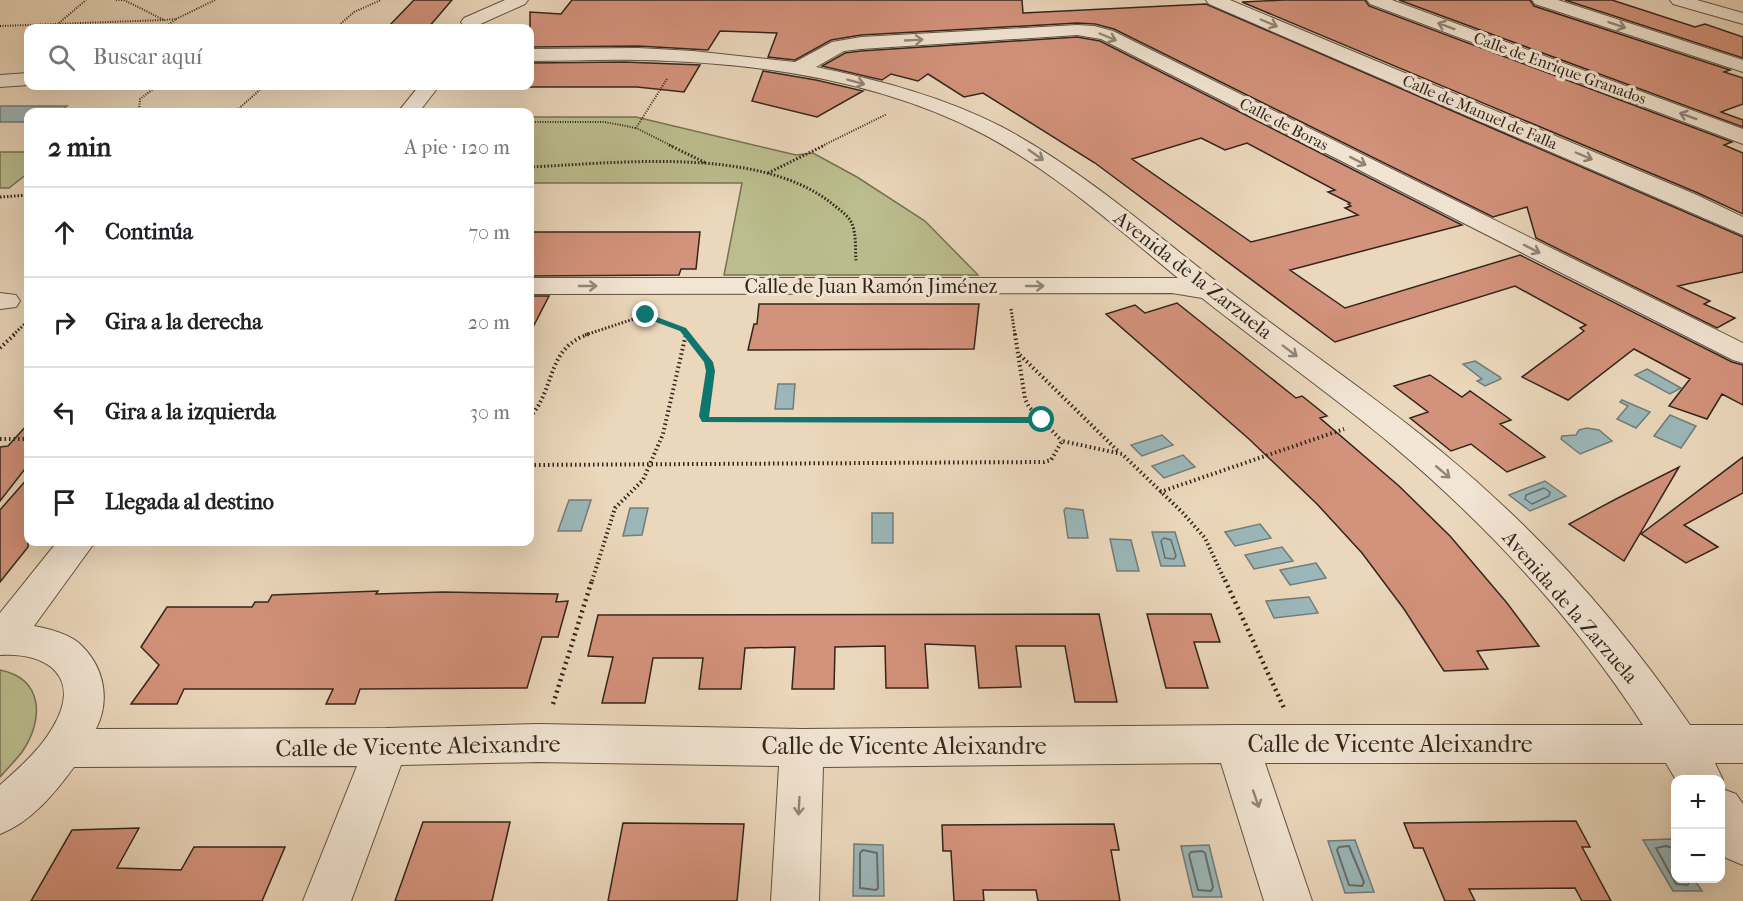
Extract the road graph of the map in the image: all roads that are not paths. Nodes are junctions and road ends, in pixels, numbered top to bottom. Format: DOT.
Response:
graph roads {
  1 [pos="473,0"];
  2 [pos="488,0"];
  3 [pos="519,0"];
  4 [pos="1215,0"];
  5 [pos="1376,0"];
  6 [pos="1541,0"];
  7 [pos="1680,0"];
  8 [pos="1743,11"];
  9 [pos="1724,14"];
  10 [pos="1743,19"];
  11 [pos="468,24"];
  12 [pos="469,24"];
  13 [pos="470,24"];
  14 [pos="534,55"];
  15 [pos="1743,66"];
  16 [pos="799,68"];
  17 [pos="24,79"];
  18 [pos="0,81"];
  19 [pos="426,90"];
  20 [pos="411,108"];
  21 [pos="1743,137"];
  22 [pos="1743,227"];
  23 [pos="534,286"];
  24 [pos="1211,291"];
  25 [pos="1743,354"];
  26 [pos="74,546"];
  27 [pos="2,639"];
  28 [pos="1237,744"];
  29 [pos="1678,744"];
  30 [pos="1743,744"];
  31 [pos="65,747"];
  32 [pos="386,747"];
  33 [pos="802,748"];
  34 [pos="1698,775"];
  35 [pos="0,813"];
  36 [pos="1725,816"];
  37 [pos="1743,843"];
  38 [pos="327,901"];
  39 [pos="795,901"];
  40 [pos="1288,901"];
  1 -- 11 [label="street"];
  2 -- 12 [label="street"];
  3 -- 13 [label="street"];
  4 -- 22 [label="street, Calle de Manuel de Falla, one-way"];
  21 -- 5 [label="street, Calle de Enrique Granados, one-way"];
  6 -- 15 [label="street, one-way"];
  7 -- 9 [label="street"];
  8 -- 9 [label="street"];
  9 -- 10 [label="street"];
  14 -- 16 [label="street, Avenida de la Zarzuela"];
  16 -- 24 [label="street, Avenida de la Zarzuela, one-way"];
  16 -- 25 [label="street, Calle de Boras, one-way"];
  17 -- 18 [label="street"];
  19 -- 20 [label="street"];
  23 -- 24 [label="street, Calle de Juan Ramón Jiménez, one-way"];
  24 -- 29 [label="street, Avenida de la Zarzuela, one-way"];
  26 -- 27 [label="street"];
  27 -- 31 [label="street"];
  28 -- 29 [label="street, Calle de Vicente Aleixandre"];
  28 -- 33 [label="street, Calle de Vicente Aleixandre"];
  28 -- 40 [label="street, one-way"];
  29 -- 30 [label="street, Calle de Vicente Aleixandre"];
  29 -- 34 [label="street, Avenida de la Zarzuela"];
  31 -- 32 [label="street, Calle de Vicente Aleixandre"];
  31 -- 35 [label="street"];
  32 -- 33 [label="street, Calle de Vicente Aleixandre"];
  32 -- 38 [label="street"];
  33 -- 39 [label="street, one-way"];
  36 -- 37 [label="street"];
}
